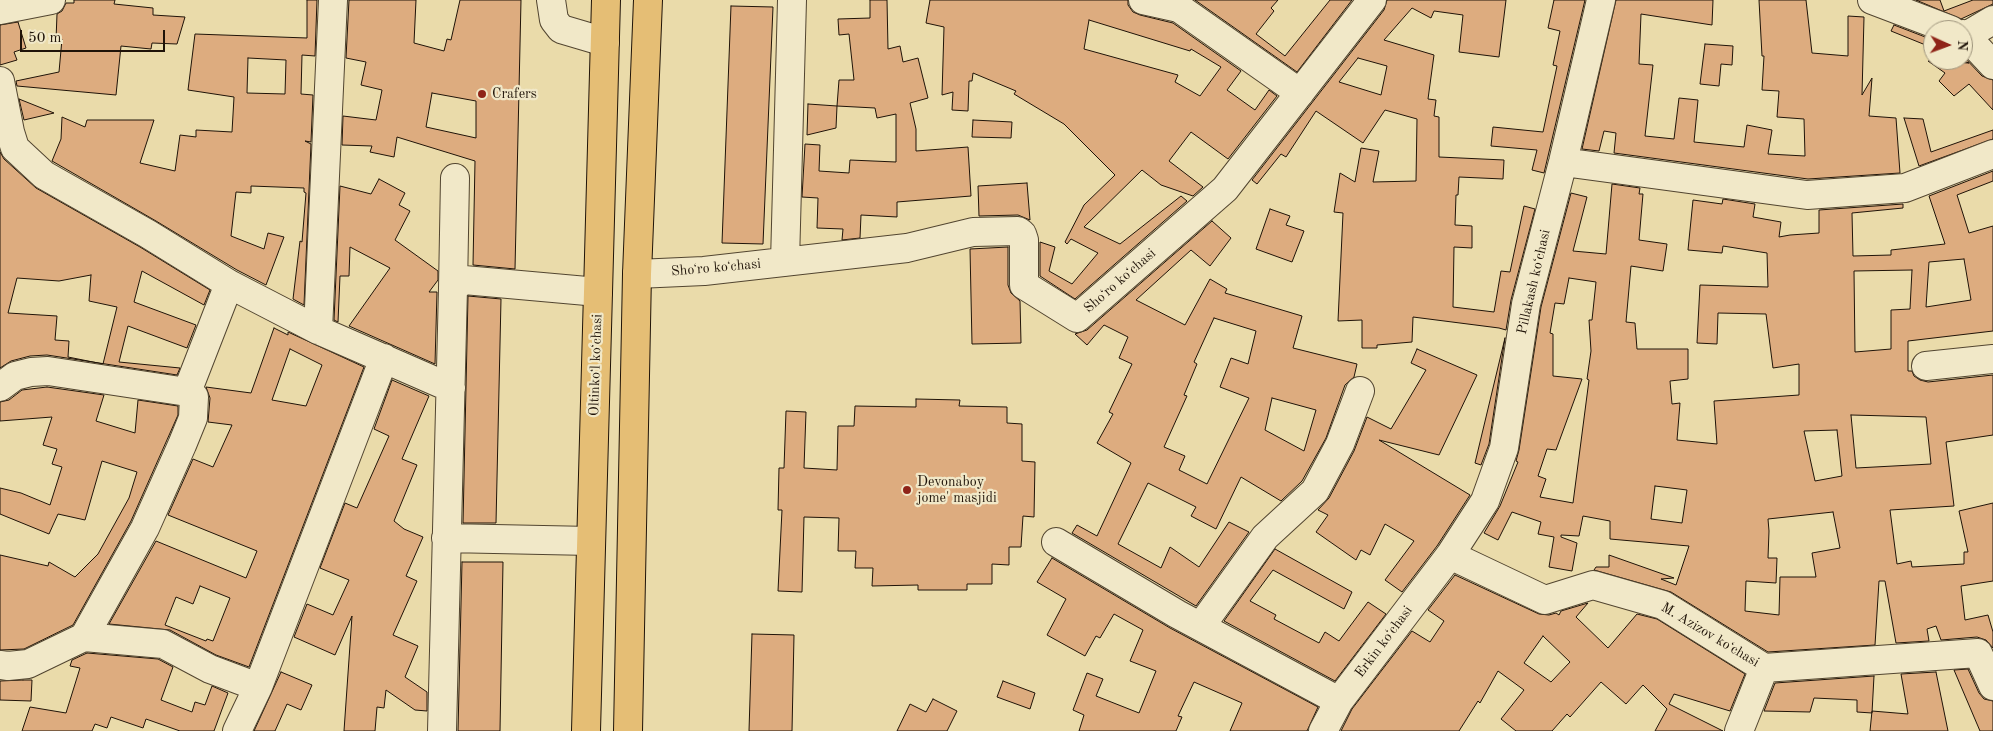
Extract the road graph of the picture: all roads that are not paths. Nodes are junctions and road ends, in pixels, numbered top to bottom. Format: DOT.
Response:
graph roads {
  1 [pos="51,0"];
  2 [pos="332,0"];
  3 [pos="551,0"];
  4 [pos="606,0"];
  5 [pos="648,0"];
  6 [pos="792,0"];
  7 [pos="1142,0"];
  8 [pos="1372,0"];
  9 [pos="1600,0"];
  10 [pos="1872,0"];
  11 [pos="1180,4"];
  12 [pos="0,10"];
  13 [pos="1925,20"];
  14 [pos="1993,20"];
  15 [pos="1973,28"];
  16 [pos="605,42"];
  17 [pos="1973,46"];
  18 [pos="1993,65"];
  19 [pos="0,81"];
  20 [pos="1300,93"];
  21 [pos="1993,154"];
  22 [pos="1563,162"];
  23 [pos="455,178"];
  24 [pos="785,262"];
  25 [pos="638,274"];
  26 [pos="229,284"];
  27 [pos="453,288"];
  28 [pos="598,292"];
  29 [pos="318,330"];
  30 [pos="384,358"];
  31 [pos="1993,359"];
  32 [pos="1926,366"];
  33 [pos="0,387"];
  34 [pos="451,388"];
  35 [pos="1360,391"];
  36 [pos="187,392"];
  37 [pos="446,538"];
  38 [pos="591,541"];
  39 [pos="1056,542"];
  40 [pos="1450,555"];
  41 [pos="1201,626"];
  42 [pos="84,637"];
  43 [pos="0,665"];
  44 [pos="1764,668"];
  45 [pos="1993,686"];
  46 [pos="258,687"];
  47 [pos="1339,701"];
  48 [pos="237,731"];
  49 [pos="442,731"];
  50 [pos="586,731"];
  51 [pos="628,731"];
  52 [pos="1323,731"];
  53 [pos="1739,731"];
  1 -- 12 [label="street"];
  2 -- 29 [label="street"];
  3 -- 16 [label="street"];
  4 -- 16 [label="main road, Oltinkoʻl koʻchasi"];
  5 -- 25 [label="main road"];
  6 -- 24 [label="street"];
  7 -- 11 [label="street"];
  8 -- 20 [label="street, Shoʻro koʻchasi"];
  9 -- 22 [label="street, Pillakash koʻchasi"];
  10 -- 13 [label="street"];
  11 -- 20 [label="street"];
  14 -- 15 [label="street"];
  16 -- 28 [label="main road, Oltinkoʻl koʻchasi"];
  17 -- 18 [label="street"];
  19 -- 26 [label="street"];
  20 -- 24 [label="street, Shoʻro koʻchasi"];
  21 -- 22 [label="street"];
  22 -- 40 [label="street, Pillakash koʻchasi"];
  23 -- 27 [label="street"];
  24 -- 25 [label="street, Shoʻro koʻchasi"];
  25 -- 51 [label="main road"];
  26 -- 29 [label="street"];
  26 -- 36 [label="street"];
  27 -- 28 [label="street"];
  27 -- 34 [label="street"];
  28 -- 38 [label="main road, Oltinkoʻl koʻchasi"];
  29 -- 30 [label="street"];
  30 -- 34 [label="street"];
  30 -- 46 [label="street"];
  31 -- 32 [label="street"];
  33 -- 36 [label="street"];
  34 -- 37 [label="street"];
  35 -- 41 [label="street"];
  36 -- 42 [label="street"];
  37 -- 38 [label="street"];
  37 -- 49 [label="street"];
  38 -- 50 [label="main road, Oltinkoʻl koʻchasi"];
  39 -- 41 [label="street"];
  40 -- 44 [label="street, M. Azizov koʻchasi"];
  40 -- 47 [label="street, Erkin koʻchasi"];
  41 -- 47 [label="street"];
  42 -- 43 [label="street"];
  42 -- 46 [label="street"];
  44 -- 45 [label="street, M. Azizov koʻchasi"];
  44 -- 53 [label="street"];
  46 -- 48 [label="street"];
  47 -- 52 [label="street, Erkin koʻchasi"];
}
